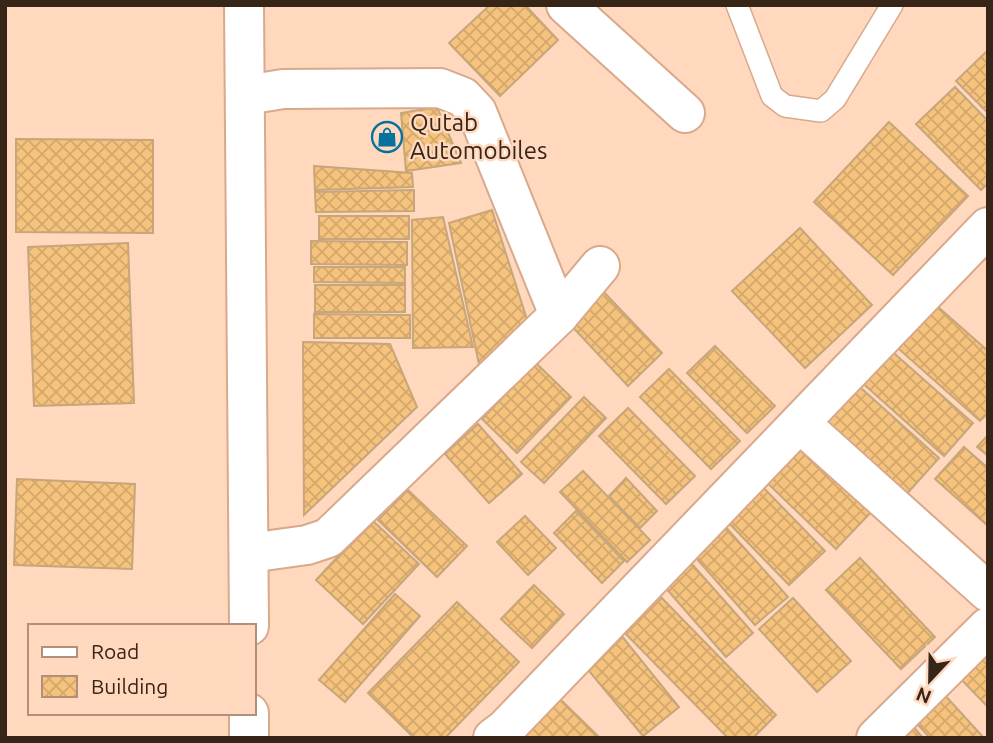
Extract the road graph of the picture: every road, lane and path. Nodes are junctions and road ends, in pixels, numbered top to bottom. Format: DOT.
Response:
graph roads {
  1 [pos="244,5"];
  2 [pos="566,5"];
  3 [pos="737,5"];
  4 [pos="892,5"];
  5 [pos="247,95"];
  6 [pos="685,113"];
  7 [pos="988,227"];
  8 [pos="600,266"];
  9 [pos="559,315"];
  10 [pos="801,424"];
  11 [pos="249,552"];
  12 [pos="988,592"];
  13 [pos="249,624"];
  14 [pos="988,627"];
  15 [pos="249,715"];
  16 [pos="249,738"];
  17 [pos="493,738"];
  18 [pos="876,738"];
  1 -- 5 [label="street"];
  2 -- 6 [label="street"];
  3 -- 4 [label="lane"];
  5 -- 9 [label="street"];
  5 -- 11 [label="street"];
  7 -- 10 [label="street"];
  8 -- 9 [label="street"];
  9 -- 11 [label="street"];
  10 -- 12 [label="street"];
  10 -- 17 [label="street"];
  11 -- 13 [label="street"];
  14 -- 18 [label="street"];
  15 -- 16 [label="street"];
}
